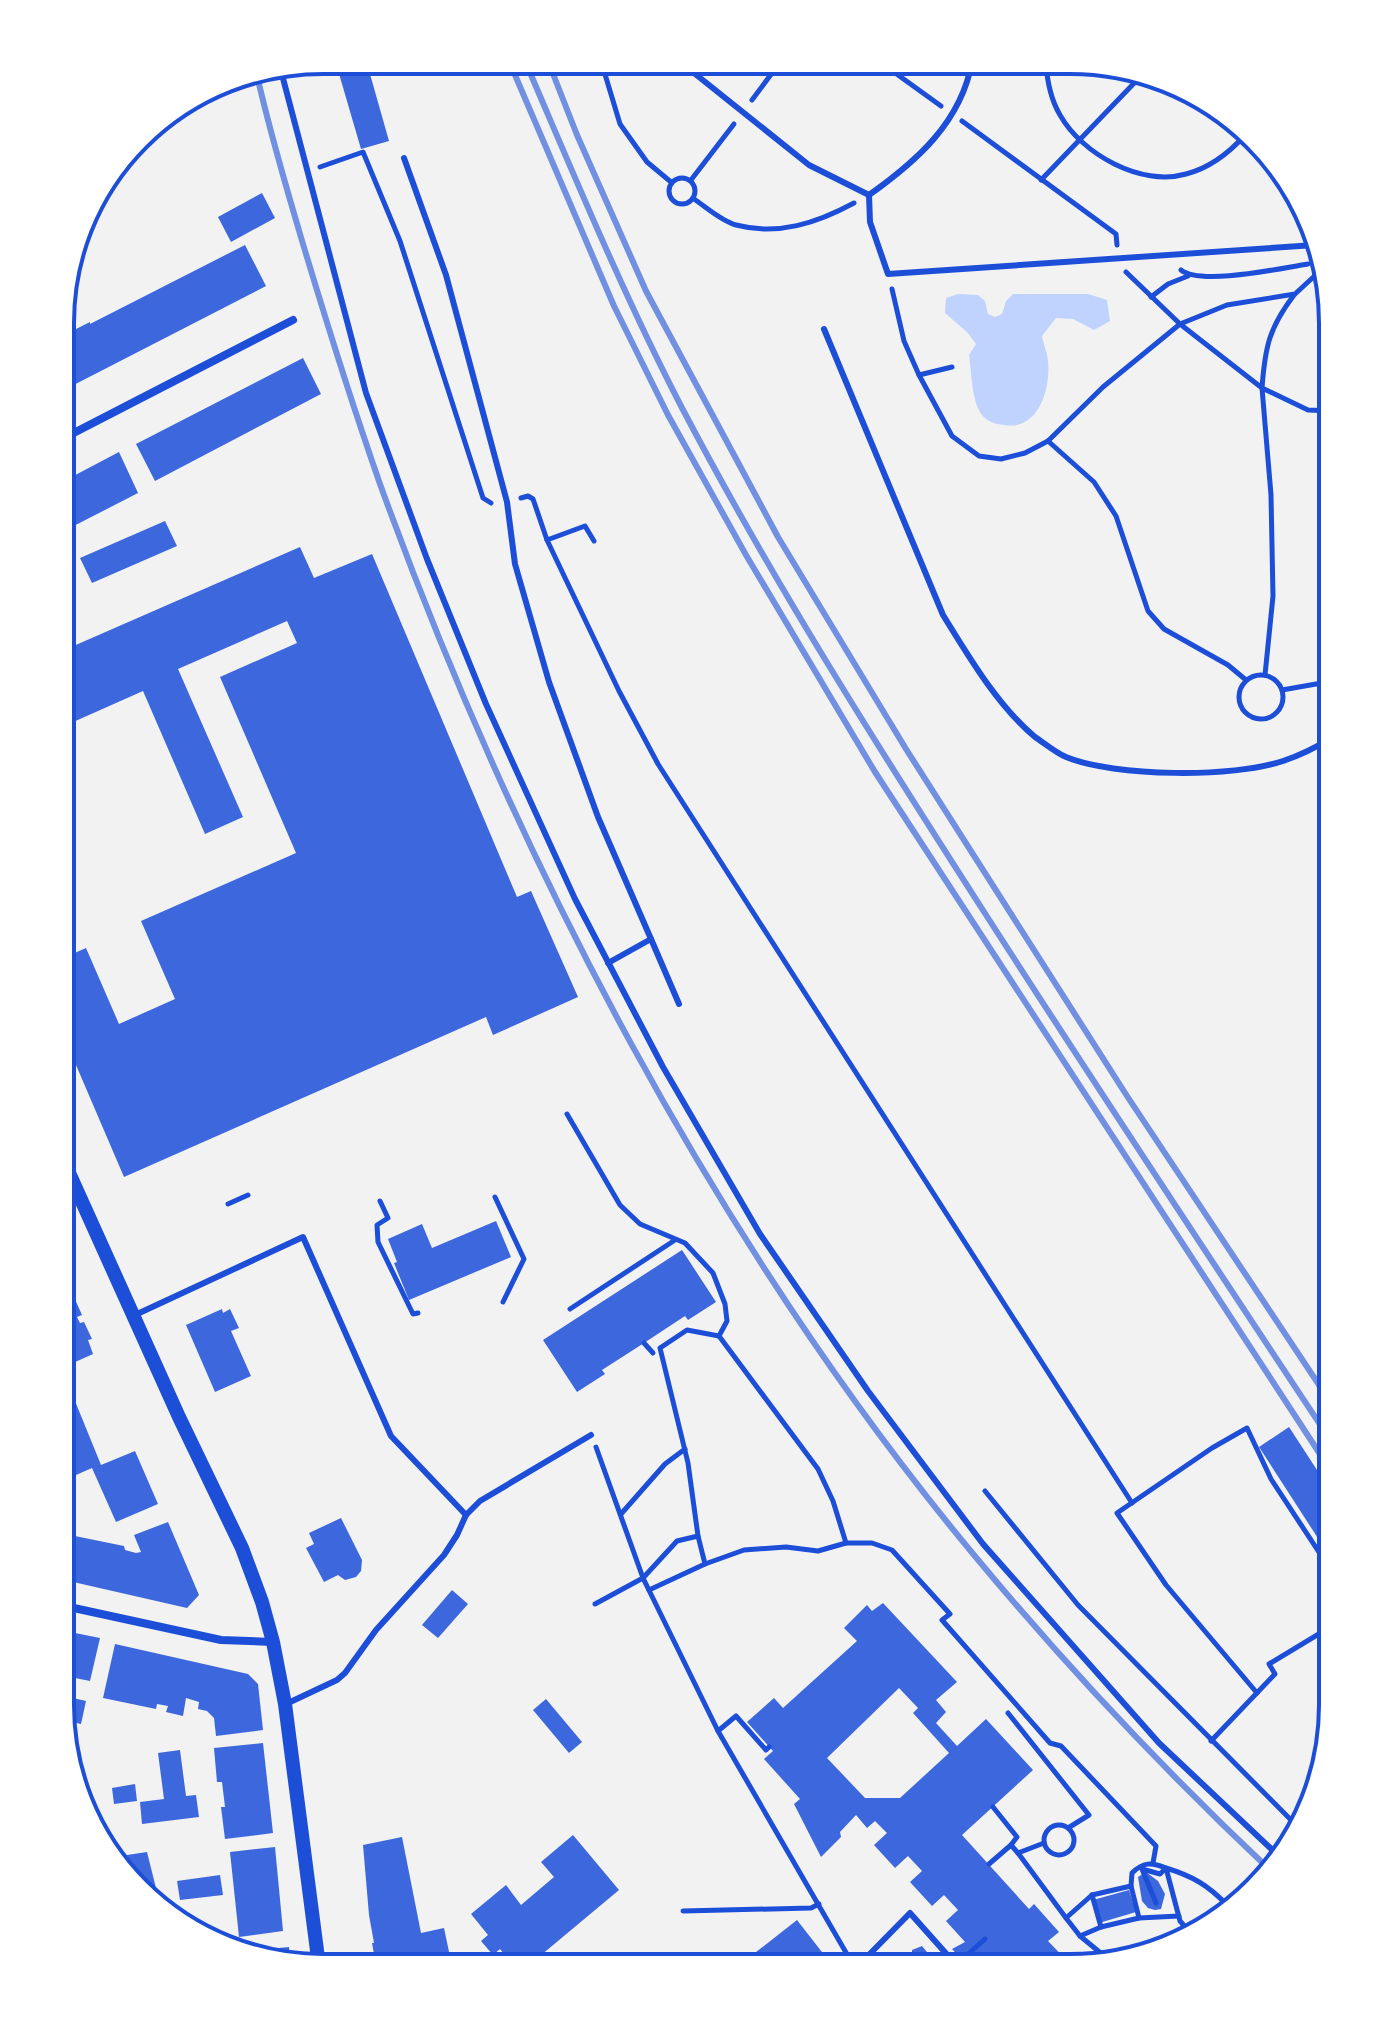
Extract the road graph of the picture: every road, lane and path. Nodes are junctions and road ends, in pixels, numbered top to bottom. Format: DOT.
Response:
graph roads {
  1 [pos="605,74"];
  2 [pos="694,74"];
  3 [pos="771,74"];
  4 [pos="897,74"];
  5 [pos="968,74"];
  6 [pos="1047,74"];
  7 [pos="283,77"];
  8 [pos="1134,83"];
  9 [pos="742,114"];
  10 [pos="954,115"];
  11 [pos="1079,140"];
  12 [pos="1239,141"];
  13 [pos="404,158"];
  14 [pos="307,169"];
  15 [pos="691,180"];
  16 [pos="1041,180"];
  17 [pos="671,182"];
  18 [pos="869,195"];
  19 [pos="694,199"];
  20 [pos="1307,246"];
  21 [pos="1164,257"];
  22 [pos="1117,260"];
  23 [pos="1308,264"];
  24 [pos="888,274"];
  25 [pos="1189,276"];
  26 [pos="1314,276"];
  27 [pos="1295,294"];
  28 [pos="1151,297"];
  29 [pos="293,320"];
  30 [pos="1180,324"];
  31 [pos="824,329"];
  32 [pos="952,367"];
  33 [pos="919,375"];
  34 [pos="1262,388"];
  35 [pos="1319,410"];
  36 [pos="74,433"];
  37 [pos="1048,441"];
  38 [pos="507,502"];
  39 [pos="547,540"];
  40 [pos="594,541"];
  41 [pos="1265,675"];
  42 [pos="1246,680"];
  43 [pos="1319,684"];
  44 [pos="1282,690"];
  45 [pos="1319,746"];
  46 [pos="651,939"];
  47 [pos="608,963"];
  48 [pos="679,1004"];
  49 [pos="567,1114"];
  50 [pos="74,1183"];
  51 [pos="248,1195"];
  52 [pos="495,1197"];
  53 [pos="380,1201"];
  54 [pos="228,1204"];
  55 [pos="675,1240"];
  56 [pos="503,1302"];
  57 [pos="570,1309"];
  58 [pos="418,1313"];
  59 [pos="135,1315"];
  60 [pos="719,1336"];
  61 [pos="644,1343"];
  62 [pos="653,1353"];
  63 [pos="591,1435"];
  64 [pos="685,1449"];
  65 [pos="985,1491"];
  66 [pos="1132,1503"];
  67 [pos="621,1514"];
  68 [pos="466,1515"];
  69 [pos="698,1536"];
  70 [pos="846,1543"];
  71 [pos="1318,1551"];
  72 [pos="705,1564"];
  73 [pos="643,1578"];
  74 [pos="649,1590"];
  75 [pos="595,1604"];
  76 [pos="74,1608"];
  77 [pos="1318,1634"];
  78 [pos="273,1642"];
  79 [pos="1257,1693"];
  80 [pos="285,1704"];
  81 [pos="1008,1713"];
  82 [pos="718,1731"];
  83 [pos="1211,1741"];
  84 [pos="769,1747"];
  85 [pos="993,1807"];
  86 [pos="1290,1820"];
  87 [pos="1068,1828"];
  88 [pos="1044,1843"];
  89 [pos="1011,1845"];
  90 [pos="1272,1850"];
  91 [pos="1018,1853"];
  92 [pos="1153,1863"];
  93 [pos="989,1864"];
  94 [pos="1166,1868"];
  95 [pos="1131,1886"];
  96 [pos="1092,1895"];
  97 [pos="1223,1901"];
  98 [pos="1156,1903"];
  99 [pos="819,1904"];
  100 [pos="683,1911"];
  101 [pos="1179,1916"];
  102 [pos="1066,1918"];
  103 [pos="1139,1918"];
  104 [pos="1184,1926"];
  105 [pos="1101,1927"];
  106 [pos="1080,1936"];
  107 [pos="985,1939"];
  108 [pos="1100,1952"];
  109 [pos="317,1954"];
  110 [pos="848,1954"];
  111 [pos="869,1954"];
  112 [pos="946,1954"];
  113 [pos="969,1954"];
  1 -- 17 [label="path"];
  2 -- 9 [label="lane"];
  3 -- 9 [label="path"];
  4 -- 10 [label="path"];
  5 -- 10 [label="lane"];
  6 -- 11 [label="path"];
  7 -- 14 [label="lane"];
  8 -- 11 [label="path"];
  9 -- 15 [label="path"];
  9 -- 18 [label="lane"];
  10 -- 16 [label="path"];
  10 -- 18 [label="lane"];
  11 -- 12 [label="path"];
  11 -- 16 [label="path"];
  13 -- 38 [label="lane"];
  14 -- 38 [label="path"];
  14 -- 47 [label="lane"];
  15 -- 17 [label="path"];
  15 -- 19 [label="path"];
  16 -- 22 [label="path"];
  17 -- 19 [label="path"];
  18 -- 19 [label="path"];
  18 -- 24 [label="lane"];
  20 -- 21 [label="lane"];
  21 -- 22 [label="lane"];
  21 -- 25 [label="path"];
  22 -- 24 [label="lane"];
  22 -- 28 [label="path"];
  23 -- 25 [label="path"];
  24 -- 33 [label="path"];
  25 -- 28 [label="path"];
  26 -- 27 [label="path"];
  27 -- 30 [label="path"];
  27 -- 34 [label="path"];
  28 -- 30 [label="path"];
  29 -- 36 [label="street"];
  30 -- 34 [label="path"];
  30 -- 37 [label="path"];
  31 -- 45 [label="lane"];
  32 -- 33 [label="path"];
  33 -- 37 [label="path"];
  34 -- 35 [label="path"];
  34 -- 41 [label="path"];
  37 -- 42 [label="path"];
  38 -- 39 [label="path"];
  38 -- 46 [label="lane"];
  39 -- 40 [label="path"];
  39 -- 66 [label="path"];
  41 -- 42 [label="path"];
  41 -- 44 [label="path"];
  42 -- 44 [label="path"];
  43 -- 44 [label="path"];
  46 -- 47 [label="lane"];
  46 -- 48 [label="lane"];
  47 -- 90 [label="lane"];
  49 -- 55 [label="path"];
  50 -- 59 [label="street"];
  51 -- 54 [label="path"];
  52 -- 56 [label="path"];
  53 -- 58 [label="path"];
  55 -- 57 [label="path"];
  55 -- 60 [label="path"];
  59 -- 68 [label="lane"];
  59 -- 78 [label="street"];
  60 -- 64 [label="path"];
  60 -- 70 [label="path"];
  61 -- 62 [label="path"];
  63 -- 67 [label="path"];
  63 -- 68 [label="lane"];
  64 -- 67 [label="path"];
  64 -- 69 [label="path"];
  65 -- 83 [label="path"];
  66 -- 71 [label="path"];
  66 -- 79 [label="path"];
  67 -- 73 [label="path"];
  68 -- 80 [label="lane"];
  69 -- 72 [label="path"];
  69 -- 73 [label="path"];
  70 -- 72 [label="path"];
  70 -- 92 [label="path"];
  72 -- 74 [label="path"];
  73 -- 74 [label="path"];
  73 -- 75 [label="path"];
  74 -- 82 [label="path"];
  76 -- 78 [label="street"];
  77 -- 79 [label="path"];
  78 -- 80 [label="street"];
  79 -- 83 [label="path"];
  80 -- 109 [label="street"];
  81 -- 87 [label="path"];
  82 -- 84 [label="path"];
  82 -- 99 [label="path"];
  83 -- 86 [label="path"];
  85 -- 89 [label="path"];
  87 -- 88 [label="path"];
  87 -- 88 [label="path"];
  88 -- 91 [label="path"];
  89 -- 91 [label="path"];
  89 -- 93 [label="path"];
  91 -- 102 [label="path"];
  92 -- 94 [label="path"];
  92 -- 95 [label="path"];
  94 -- 97 [label="path"];
  94 -- 98 [label="path"];
  94 -- 101 [label="path"];
  95 -- 96 [label="path"];
  95 -- 103 [label="path"];
  96 -- 102 [label="path"];
  96 -- 105 [label="path"];
  99 -- 100 [label="path"];
  99 -- 110 [label="path"];
  101 -- 103 [label="path"];
  101 -- 104 [label="path"];
  102 -- 106 [label="path"];
  103 -- 105 [label="path"];
  105 -- 106 [label="path"];
  106 -- 108 [label="path"];
  107 -- 113 [label="path"];
  111 -- 112 [label="lane"];
}
